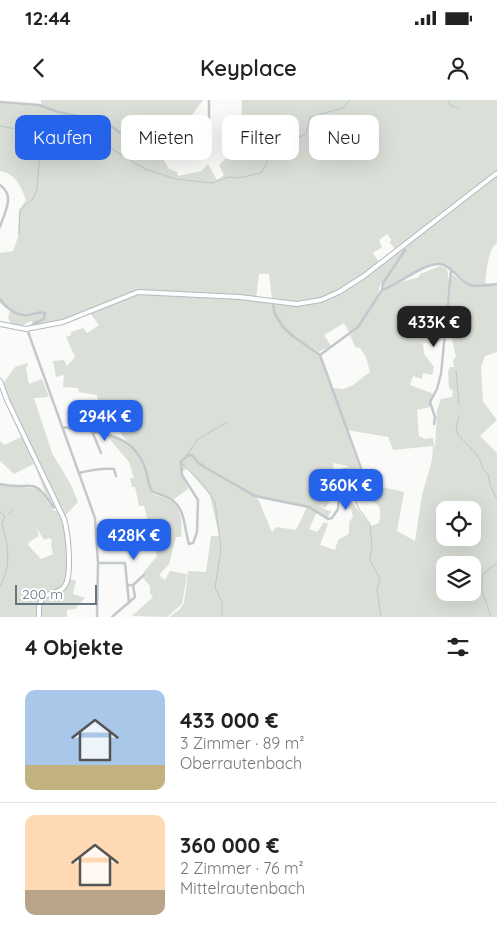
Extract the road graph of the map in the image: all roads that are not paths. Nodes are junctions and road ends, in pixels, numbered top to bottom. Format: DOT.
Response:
graph roads {
  1 [pos="209,100"];
  2 [pos="0,102"];
  3 [pos="497,173"];
  4 [pos="0,185"];
  5 [pos="0,227"];
  6 [pos="405,244"];
  7 [pos="451,271"];
  8 [pos="497,284"];
  9 [pos="382,290"];
  10 [pos="0,299"];
  11 [pos="272,301"];
  12 [pos="0,323"];
  13 [pos="28,329"];
  14 [pos="320,354"];
  15 [pos="0,381"];
  16 [pos="2,391"];
  17 [pos="434,424"];
  18 [pos="62,427"];
  19 [pos="92,431"];
  20 [pos="101,453"];
  21 [pos="79,473"];
  22 [pos="116,476"];
  23 [pos="0,484"];
  24 [pos="59,508"];
  25 [pos="98,563"];
  26 [pos="144,574"];
  27 [pos="127,585"];
  28 [pos="134,585"];
  29 [pos="128,603"];
  30 [pos="39,617"];
  31 [pos="97,617"];
  32 [pos="112,617"];
  1 -- 2 [label="street"];
  3 -- 6 [label="main road"];
  4 -- 5 [label="street"];
  6 -- 9 [label="street"];
  6 -- 11 [label="main road"];
  7 -- 8 [label="street"];
  7 -- 9 [label="street"];
  7 -- 17 [label="street"];
  9 -- 14 [label="street"];
  10 -- 13 [label="street"];
  11 -- 13 [label="main road"];
  11 -- 14 [label="street"];
  12 -- 13 [label="main road"];
  13 -- 18 [label="street"];
  14 -- 19 [label="street"];
  15 -- 16 [label="main road"];
  16 -- 24 [label="main road"];
  18 -- 19 [label="street"];
  18 -- 21 [label="street"];
  19 -- 20 [label="street"];
  21 -- 22 [label="street"];
  21 -- 25 [label="street"];
  23 -- 24 [label="street"];
  24 -- 30 [label="main road"];
  25 -- 27 [label="street"];
  25 -- 31 [label="street"];
  26 -- 28 [label="street"];
  27 -- 28 [label="street"];
  27 -- 29 [label="street"];
  28 -- 29 [label="street"];
  29 -- 32 [label="street"];
}
